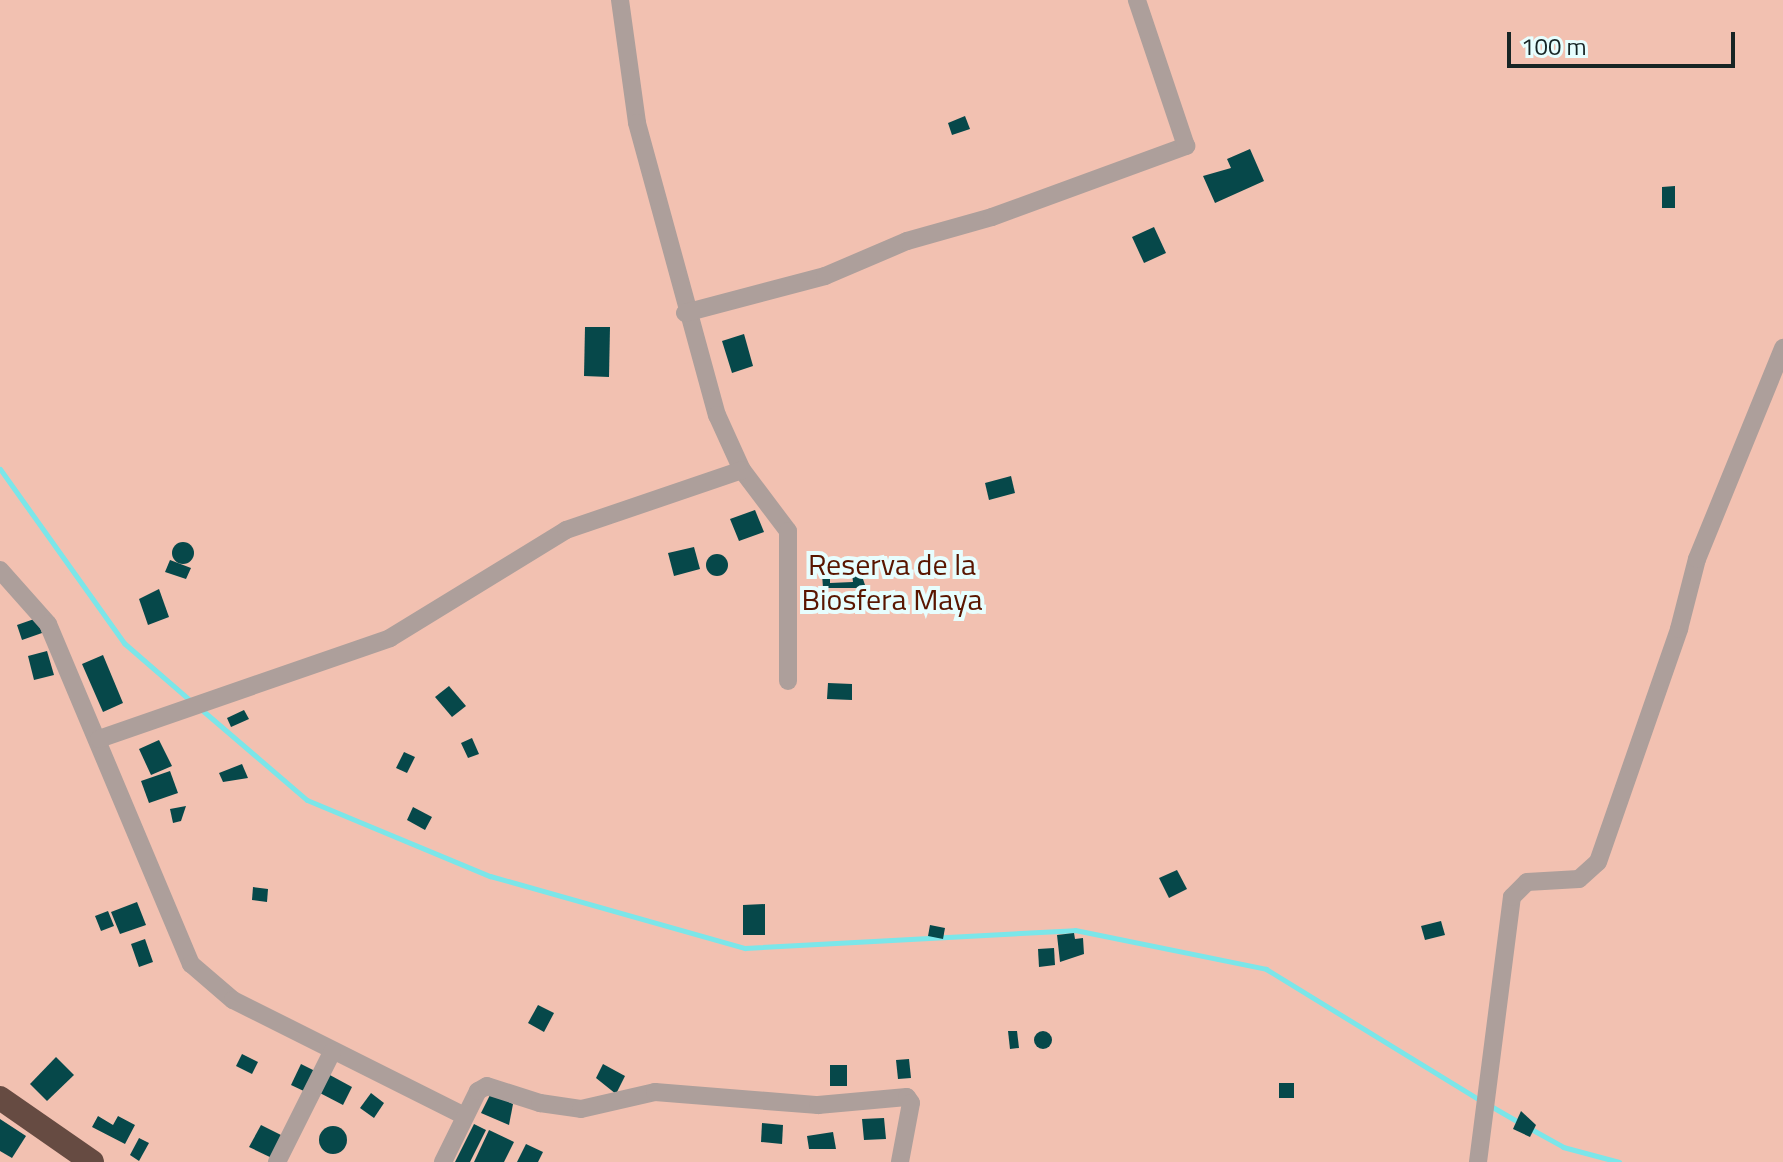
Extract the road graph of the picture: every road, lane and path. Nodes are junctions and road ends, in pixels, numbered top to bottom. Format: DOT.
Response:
graph roads {
  1 [pos="620,0"];
  2 [pos="1137,0"];
  3 [pos="685,313"];
  4 [pos="1783,348"];
  5 [pos="742,470"];
  6 [pos="0,570"];
  7 [pos="788,681"];
  8 [pos="99,739"];
  9 [pos="332,1052"];
  10 [pos="0,1098"];
  11 [pos="465,1116"];
  12 [pos="92,1162"];
  13 [pos="277,1162"];
  14 [pos="443,1162"];
  15 [pos="900,1162"];
  16 [pos="1478,1162"];
  1 -- 3 [label="street"];
  2 -- 3 [label="street"];
  3 -- 5 [label="street"];
  4 -- 16 [label="street"];
  5 -- 7 [label="street"];
  5 -- 8 [label="street"];
  6 -- 8 [label="street"];
  8 -- 9 [label="street"];
  9 -- 11 [label="street"];
  9 -- 13 [label="street"];
  10 -- 12 [label="highway"];
  11 -- 14 [label="street"];
  11 -- 15 [label="street"];
}
